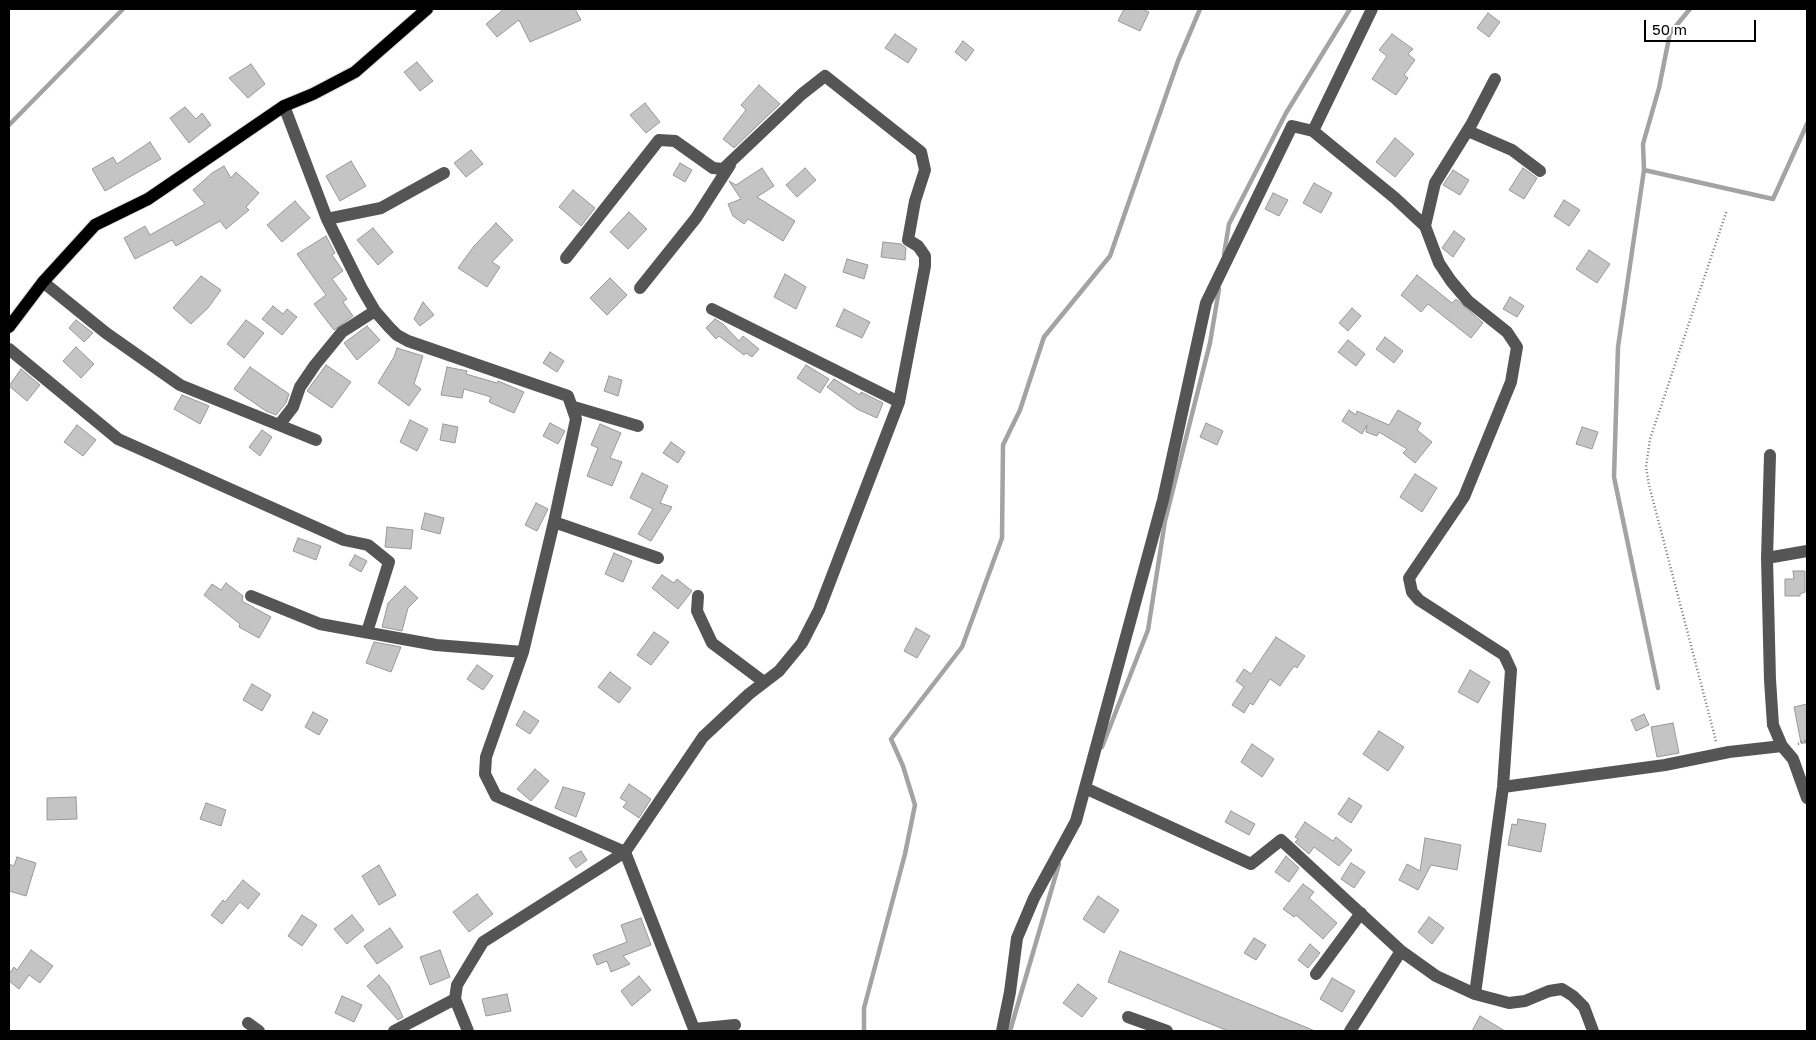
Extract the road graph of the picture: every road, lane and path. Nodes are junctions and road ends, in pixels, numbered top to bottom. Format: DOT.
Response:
graph roads {
  1 [pos="427,9"];
  2 [pos="1372,9"];
  3 [pos="1496,80"];
  4 [pos="284,106"];
  5 [pos="1313,131"];
  6 [pos="1468,131"];
  7 [pos="730,164"];
  8 [pos="1540,171"];
  9 [pos="444,173"];
  10 [pos="1727,210"];
  11 [pos="327,219"];
  12 [pos="1425,226"];
  13 [pos="566,258"];
  14 [pos="43,282"];
  15 [pos="640,288"];
  16 [pos="712,309"];
  17 [pos="375,311"];
  18 [pos="9,327"];
  19 [pos="9,349"];
  20 [pos="899,402"];
  21 [pos="574,407"];
  22 [pos="279,425"];
  23 [pos="638,426"];
  24 [pos="316,440"];
  25 [pos="1770,456"];
  26 [pos="554,522"];
  27 [pos="1807,551"];
  28 [pos="658,558"];
  29 [pos="1767,558"];
  30 [pos="251,596"];
  31 [pos="698,596"];
  32 [pos="367,632"];
  33 [pos="523,652"];
  34 [pos="764,682"];
  35 [pos="1782,746"];
  36 [pos="1720,754"];
  37 [pos="1503,787"];
  38 [pos="1085,788"];
  39 [pos="1807,798"];
  40 [pos="625,852"];
  41 [pos="1361,913"];
  42 [pos="1401,951"];
  43 [pos="1316,974"];
  44 [pos="1475,994"];
  45 [pos="455,999"];
  46 [pos="1128,1017"];
  47 [pos="248,1024"];
  48 [pos="735,1025"];
  49 [pos="259,1031"];
  50 [pos="394,1031"];
  51 [pos="468,1031"];
  52 [pos="1002,1031"];
  53 [pos="1167,1031"];
  54 [pos="1350,1031"];
  55 [pos="1593,1031"];
  1 -- 4 [label="main road"];
  2 -- 5 [label="street"];
  3 -- 6 [label="street"];
  4 -- 11 [label="street"];
  4 -- 14 [label="main road"];
  5 -- 12 [label="street"];
  5 -- 38 [label="street"];
  6 -- 8 [label="street"];
  6 -- 12 [label="street"];
  7 -- 13 [label="street"];
  7 -- 15 [label="street"];
  7 -- 20 [label="street"];
  9 -- 11 [label="street"];
  10 -- 36 [label="path"];
  11 -- 17 [label="street"];
  12 -- 37 [label="street"];
  14 -- 18 [label="main road"];
  14 -- 22 [label="street"];
  16 -- 20 [label="street"];
  17 -- 21 [label="street"];
  17 -- 22 [label="street"];
  19 -- 32 [label="street"];
  20 -- 34 [label="street"];
  21 -- 23 [label="street"];
  21 -- 26 [label="street"];
  22 -- 24 [label="street"];
  25 -- 29 [label="street"];
  26 -- 28 [label="street"];
  26 -- 33 [label="street"];
  27 -- 29 [label="street"];
  29 -- 35 [label="street"];
  30 -- 32 [label="street"];
  31 -- 34 [label="street"];
  32 -- 33 [label="street"];
  33 -- 40 [label="street"];
  34 -- 40 [label="street"];
  35 -- 36 [label="street"];
  35 -- 39 [label="street"];
  36 -- 37 [label="street"];
  37 -- 44 [label="street"];
  38 -- 41 [label="street"];
  38 -- 52 [label="street"];
  40 -- 45 [label="street"];
  40 -- 48 [label="street"];
  41 -- 42 [label="street"];
  41 -- 43 [label="street"];
  42 -- 44 [label="street"];
  42 -- 54 [label="street"];
  44 -- 55 [label="street"];
  45 -- 50 [label="street"];
  45 -- 51 [label="street"];
  46 -- 53 [label="street"];
  47 -- 49 [label="street"];
}
